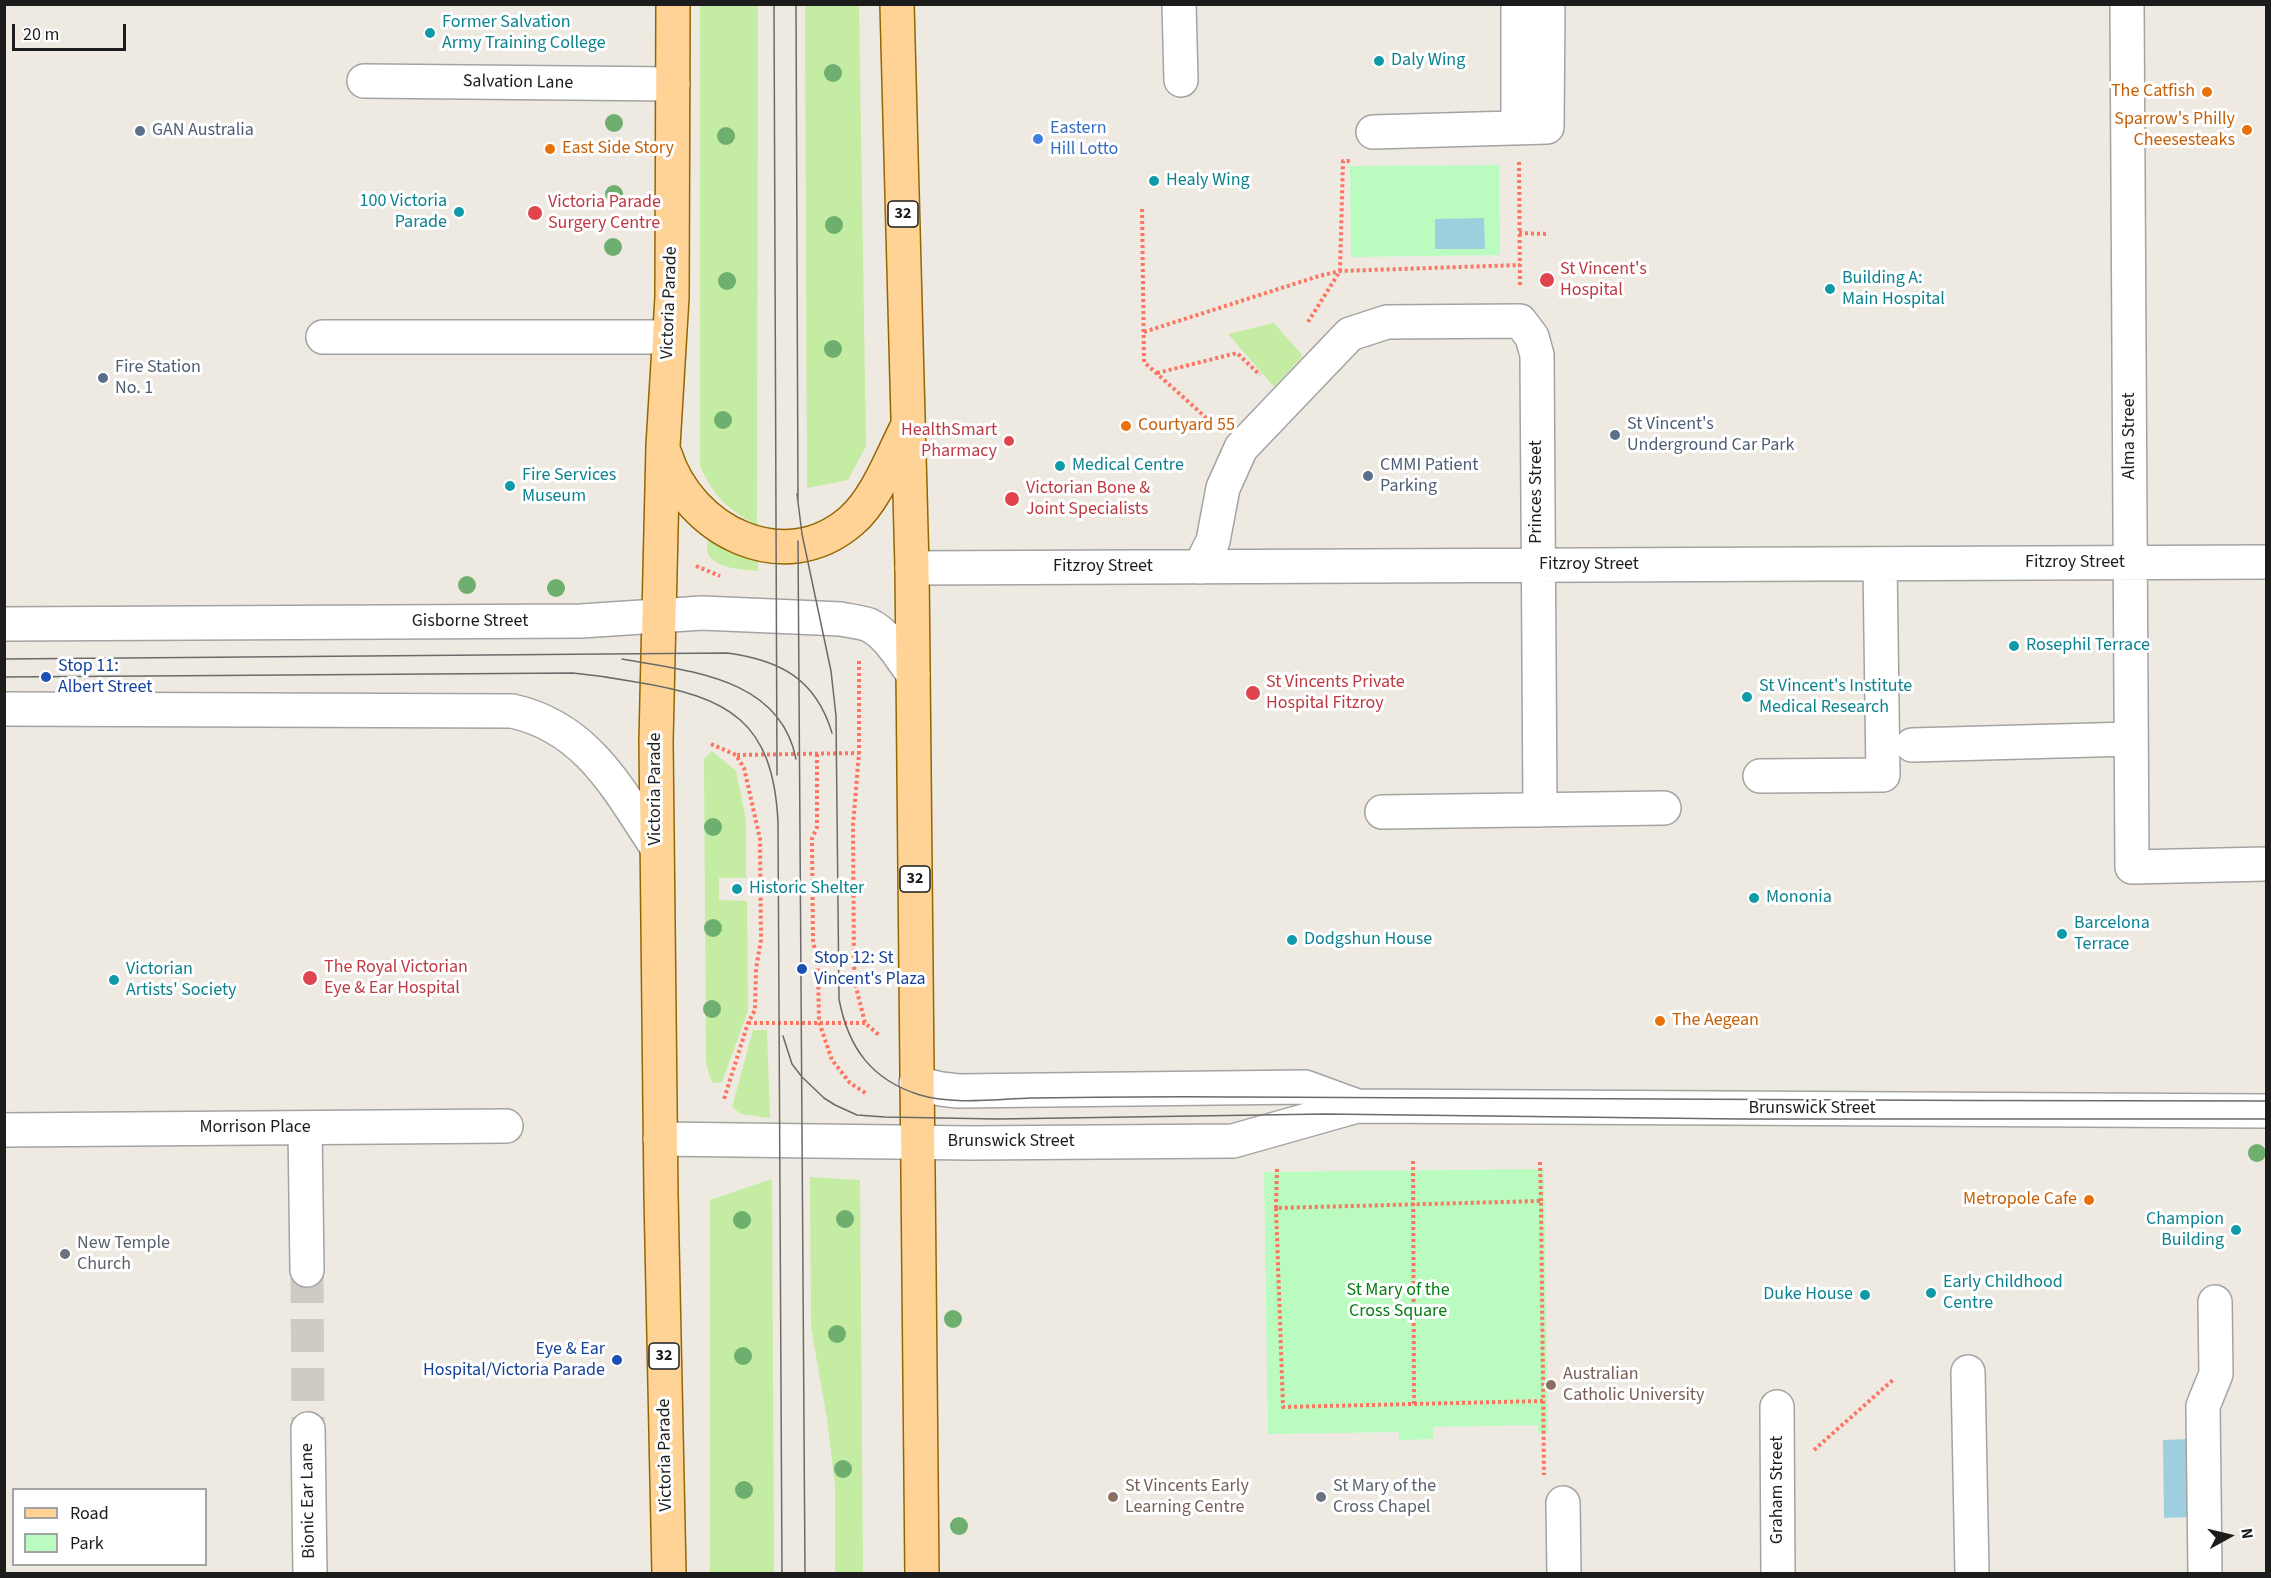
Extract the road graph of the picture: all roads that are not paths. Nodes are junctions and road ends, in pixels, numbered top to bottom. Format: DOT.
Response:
graph roads {
  1 [pos="673,4"];
  2 [pos="897,4"];
  3 [pos="1179,4"];
  4 [pos="1518,4"];
  5 [pos="1548,4"];
  6 [pos="2127,4"];
  7 [pos="1181,80"];
  8 [pos="364,81"];
  9 [pos="673,84"];
  10 [pos="1533,128"];
  11 [pos="1373,132"];
  12 [pos="322,337"];
  13 [pos="669,337"];
  14 [pos="908,424"];
  15 [pos="663,447"];
  16 [pos="2266,562"];
  17 [pos="2130,563"];
  18 [pos="1880,564"];
  19 [pos="1537,566"];
  20 [pos="1200,567"];
  21 [pos="912,568"];
  22 [pos="658,617"];
  23 [pos="4,624"];
  24 [pos="913,674"];
  25 [pos="4,709"];
  26 [pos="2131,738"];
  27 [pos="1912,745"];
  28 [pos="1760,776"];
  29 [pos="1664,808"];
  30 [pos="1540,810"];
  31 [pos="1382,812"];
  32 [pos="656,846"];
  33 [pos="2266,864"];
  34 [pos="916,1083"];
  35 [pos="1357,1106"];
  36 [pos="2266,1111"];
  37 [pos="506,1126"];
  38 [pos="305,1128"];
  39 [pos="4,1130"];
  40 [pos="660,1139"];
  41 [pos="917,1142"];
  42 [pos="307,1270"];
  43 [pos="2215,1302"];
  44 [pos="1968,1372"];
  45 [pos="1777,1407"];
  46 [pos="308,1429"];
  47 [pos="1563,1503"];
  48 [pos="310,1574"];
  49 [pos="669,1574"];
  50 [pos="922,1574"];
  51 [pos="1564,1574"];
  52 [pos="1779,1574"];
  53 [pos="1972,1574"];
  54 [pos="2205,1574"];
  1 -- 9 [label="main road, Victoria Parade / 32"];
  2 -- 14 [label="main road, 32"];
  3 -- 7 [label="street"];
  4 -- 10 [label="street"];
  5 -- 10 [label="street"];
  6 -- 17 [label="street, Alma Street"];
  8 -- 9 [label="street, Salvation Lane"];
  9 -- 13 [label="main road, Victoria Parade / 32"];
  10 -- 11 [label="street"];
  12 -- 13 [label="street"];
  13 -- 15 [label="main road, Victoria Parade / 32"];
  14 -- 15 [label="main road"];
  14 -- 21 [label="main road, 32"];
  15 -- 22 [label="main road, Victoria Parade / 32"];
  16 -- 17 [label="street, Fitzroy Street"];
  17 -- 18 [label="street, Fitzroy Street"];
  17 -- 26 [label="street, Alma Street"];
  18 -- 19 [label="street, Fitzroy Street"];
  18 -- 28 [label="street"];
  19 -- 20 [label="street, Fitzroy Street"];
  19 -- 20 [label="street, Princes Street"];
  19 -- 30 [label="street, Princes Street"];
  20 -- 21 [label="street, Fitzroy Street"];
  21 -- 24 [label="main road, 32"];
  22 -- 23 [label="street, Gisborne Street"];
  22 -- 24 [label="street, Gisborne Street"];
  22 -- 32 [label="main road, Victoria Parade / 32"];
  24 -- 34 [label="main road, 32"];
  25 -- 32 [label="street"];
  26 -- 27 [label="street"];
  26 -- 33 [label="street, Alma Street"];
  29 -- 30 [label="street"];
  30 -- 31 [label="street"];
  32 -- 40 [label="main road, Victoria Parade / 32"];
  34 -- 35 [label="street, Brunswick Street"];
  34 -- 41 [label="main road, 32"];
  35 -- 36 [label="street, Brunswick Street"];
  35 -- 41 [label="street, Brunswick Street"];
  37 -- 38 [label="street, Morrison Place"];
  38 -- 39 [label="street, Morrison Place"];
  38 -- 42 [label="street"];
  40 -- 41 [label="street, Brunswick Street"];
  40 -- 49 [label="main road, Victoria Parade / 32"];
  41 -- 50 [label="main road, 32"];
  43 -- 54 [label="street"];
  44 -- 53 [label="street"];
  45 -- 52 [label="street, Graham Street"];
  46 -- 48 [label="street, Bionic Ear Lane"];
  47 -- 51 [label="street"];
}
